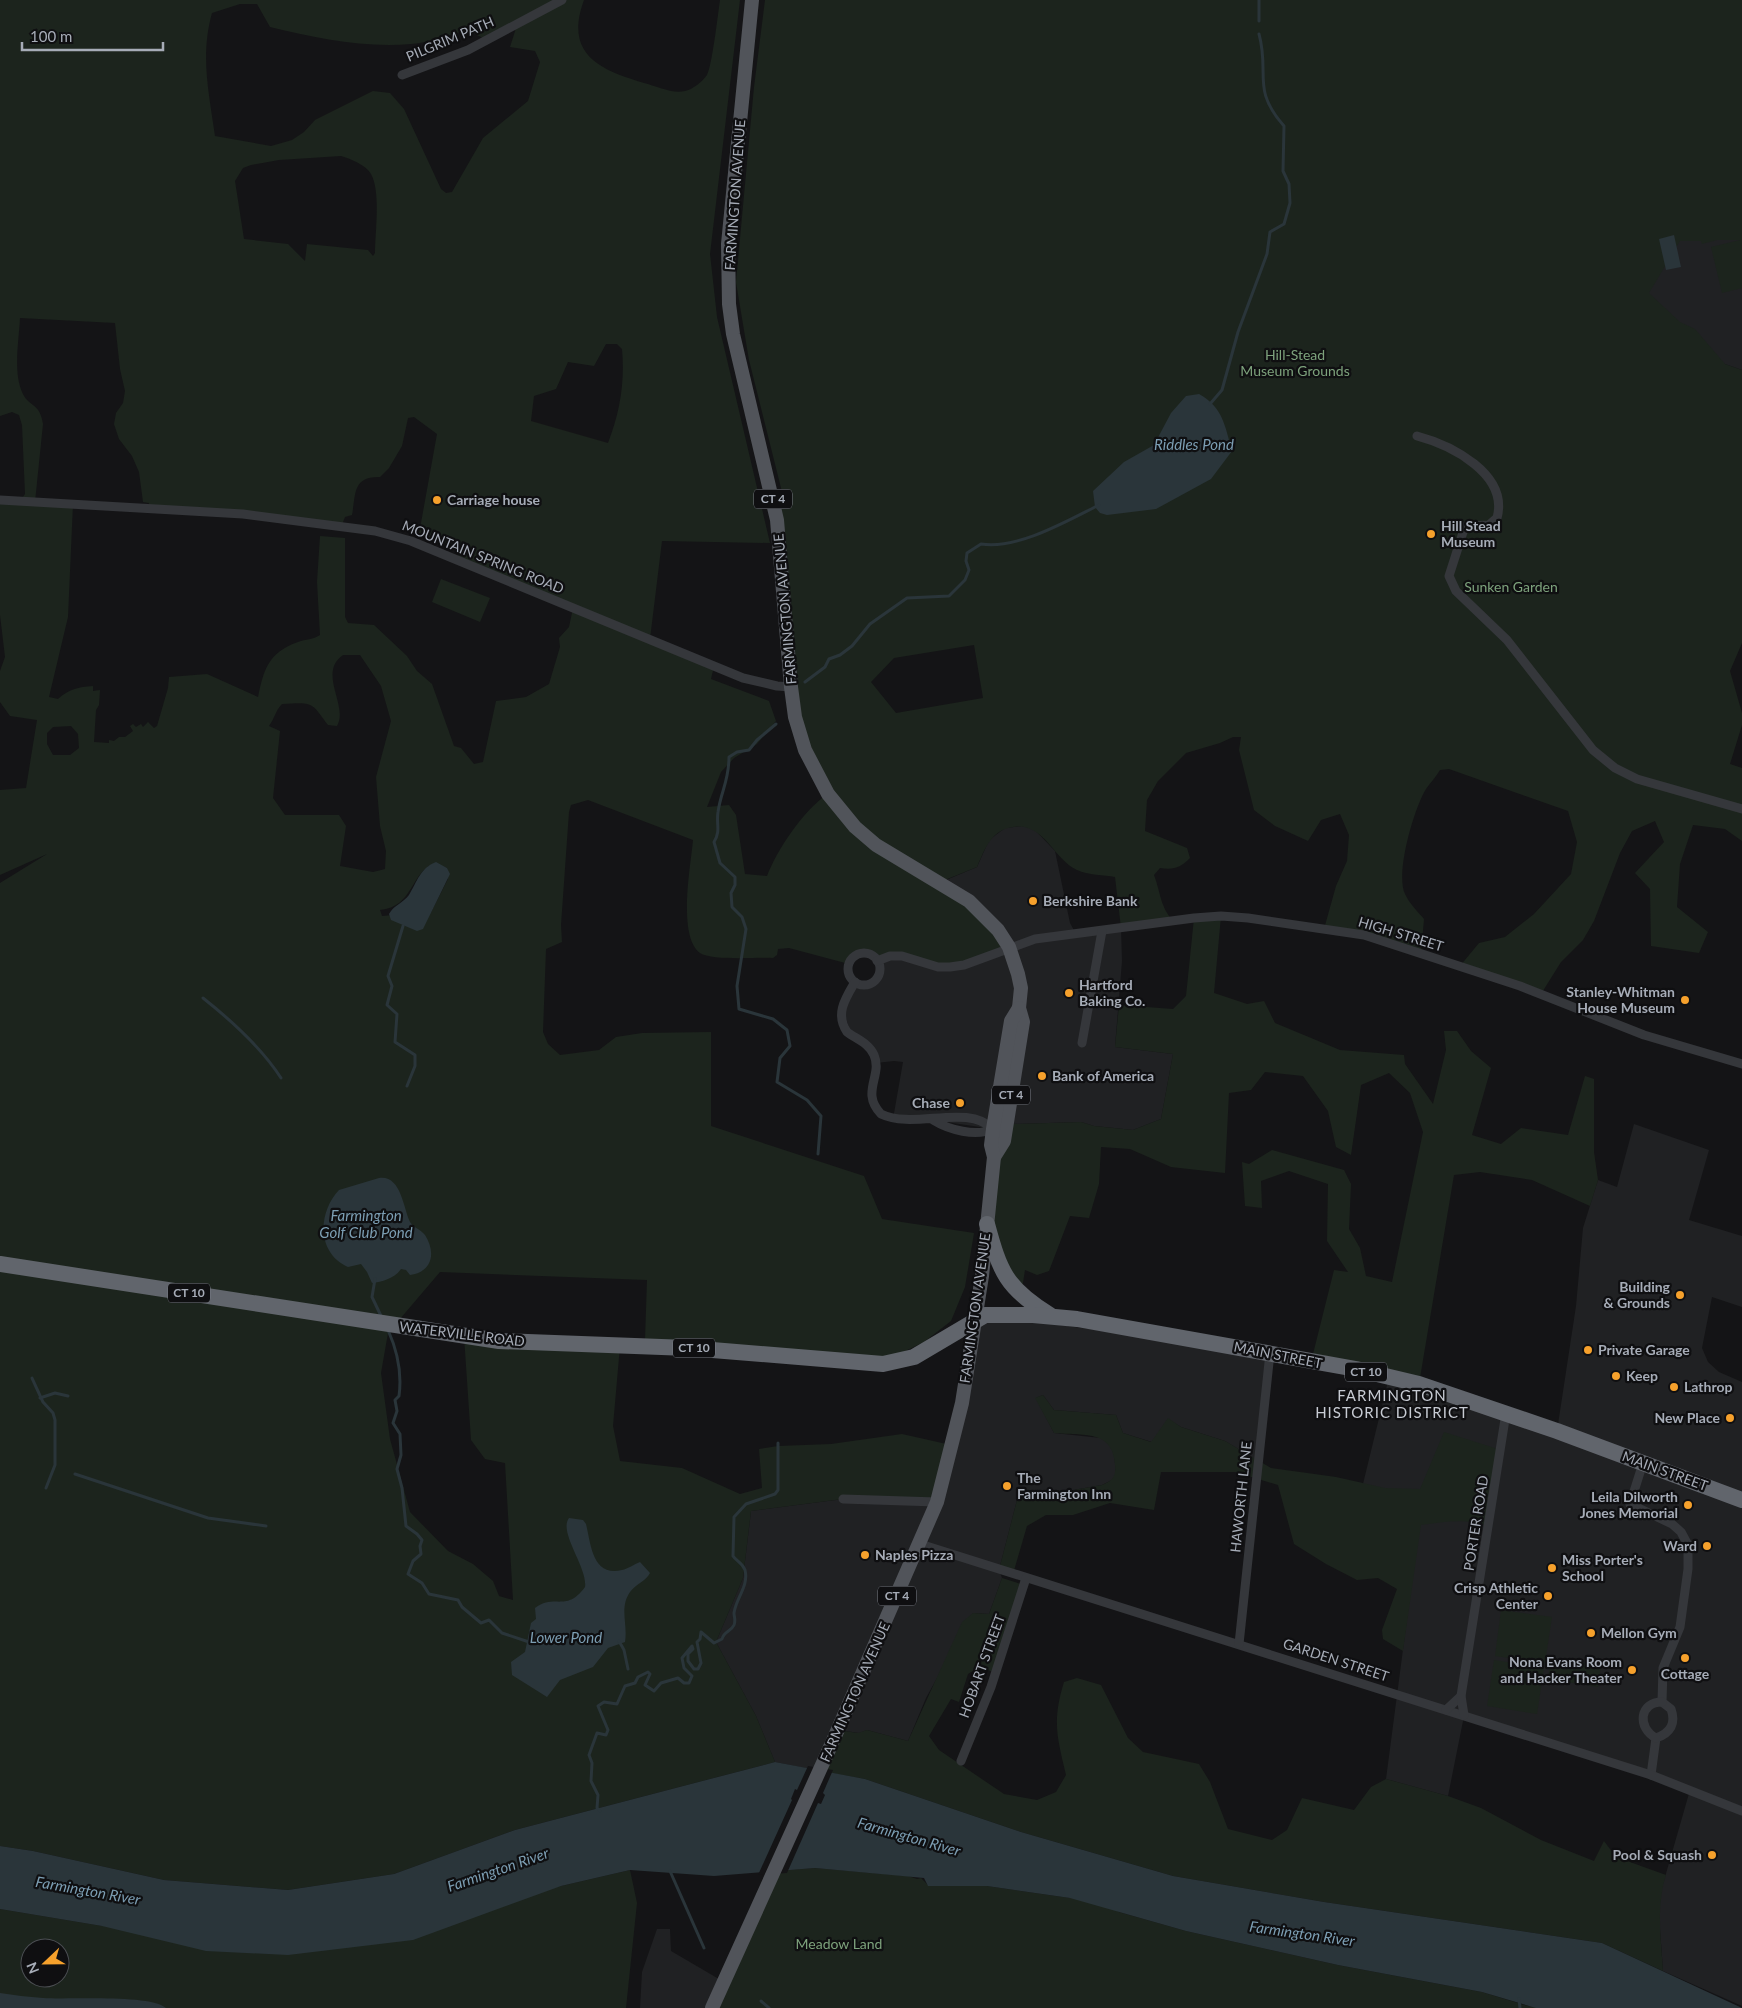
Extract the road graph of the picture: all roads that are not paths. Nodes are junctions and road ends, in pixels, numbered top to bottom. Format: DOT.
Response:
graph roads {
  1 [pos="562,0"];
  2 [pos="752,0"];
  3 [pos="402,75"];
  4 [pos="1417,436"];
  5 [pos="0,500"];
  6 [pos="791,687"];
  7 [pos="1742,809"];
  8 [pos="1102,931"];
  9 [pos="1009,947"];
  10 [pos="877,961"];
  11 [pos="855,982"];
  12 [pos="1019,1008"];
  13 [pos="1082,1043"];
  14 [pos="1742,1064"];
  15 [pos="993,1129"];
  16 [pos="994,1157"];
  17 [pos="986,1224"];
  18 [pos="0,1264"];
  19 [pos="1052,1316"];
  20 [pos="975,1318"];
  21 [pos="1270,1353"];
  22 [pos="1506,1413"];
  23 [pos="1643,1463"];
  24 [pos="843,1499"];
  25 [pos="1742,1499"];
  26 [pos="937,1502"];
  27 [pos="920,1544"];
  28 [pos="1026,1578"];
  29 [pos="1239,1644"];
  30 [pos="1461,1696"];
  31 [pos="1662,1702"];
  32 [pos="1446,1710"];
  33 [pos="1464,1715"];
  34 [pos="1656,1738"];
  35 [pos="961,1761"];
  36 [pos="1650,1775"];
  37 [pos="1742,1811"];
  38 [pos="712,2008"];
  1 -- 3 [label="street, PILGRIM PATH"];
  2 -- 6 [label="main road, FARMINGTON AVENUE / CT 4"];
  4 -- 7 [label="street"];
  5 -- 6 [label="street, MOUNTAIN SPRING ROAD"];
  6 -- 9 [label="main road, FARMINGTON AVENUE / CT 4"];
  8 -- 9 [label="street, HIGH STREET"];
  8 -- 13 [label="street"];
  8 -- 14 [label="street, HIGH STREET"];
  9 -- 10 [label="street, HIGH STREET"];
  9 -- 12 [label="main road, FARMINGTON AVENUE / CT 4"];
  10 -- 11 [label="street"];
  10 -- 11 [label="street"];
  11 -- 15 [label="street"];
  12 -- 15 [label="main road, FARMINGTON AVENUE / CT 4"];
  12 -- 16 [label="main road, FARMINGTON AVENUE / CT 4"];
  15 -- 16 [label="main road, FARMINGTON AVENUE / CT 4"];
  16 -- 17 [label="main road, FARMINGTON AVENUE / CT 4"];
  17 -- 19 [label="highway"];
  17 -- 20 [label="main road, FARMINGTON AVENUE / CT 4"];
  18 -- 20 [label="highway, WATERVILLE ROAD / CT 10"];
  19 -- 20 [label="highway, MAIN STREET / CT 10"];
  19 -- 21 [label="highway, MAIN STREET / CT 10"];
  20 -- 26 [label="main road, FARMINGTON AVENUE / CT 4"];
  21 -- 22 [label="highway, MAIN STREET / CT 10"];
  21 -- 29 [label="street, HAWORTH LANE"];
  22 -- 23 [label="highway, MAIN STREET / CT 10"];
  22 -- 30 [label="street, PORTER ROAD"];
  23 -- 25 [label="highway, MAIN STREET / CT 10"];
  23 -- 31 [label="street"];
  24 -- 26 [label="street"];
  26 -- 27 [label="main road, FARMINGTON AVENUE / CT 4"];
  27 -- 28 [label="street, GARDEN STREET"];
  27 -- 38 [label="main road, FARMINGTON AVENUE / CT 4"];
  28 -- 29 [label="street, GARDEN STREET"];
  28 -- 35 [label="street, HOBART STREET"];
  29 -- 32 [label="street, GARDEN STREET"];
  30 -- 32 [label="street"];
  30 -- 33 [label="street, PORTER ROAD"];
  31 -- 34 [label="street"];
  31 -- 34 [label="street"];
  32 -- 33 [label="street, GARDEN STREET"];
  33 -- 36 [label="street, GARDEN STREET"];
  34 -- 36 [label="street"];
  36 -- 37 [label="street, GARDEN STREET"];
}
